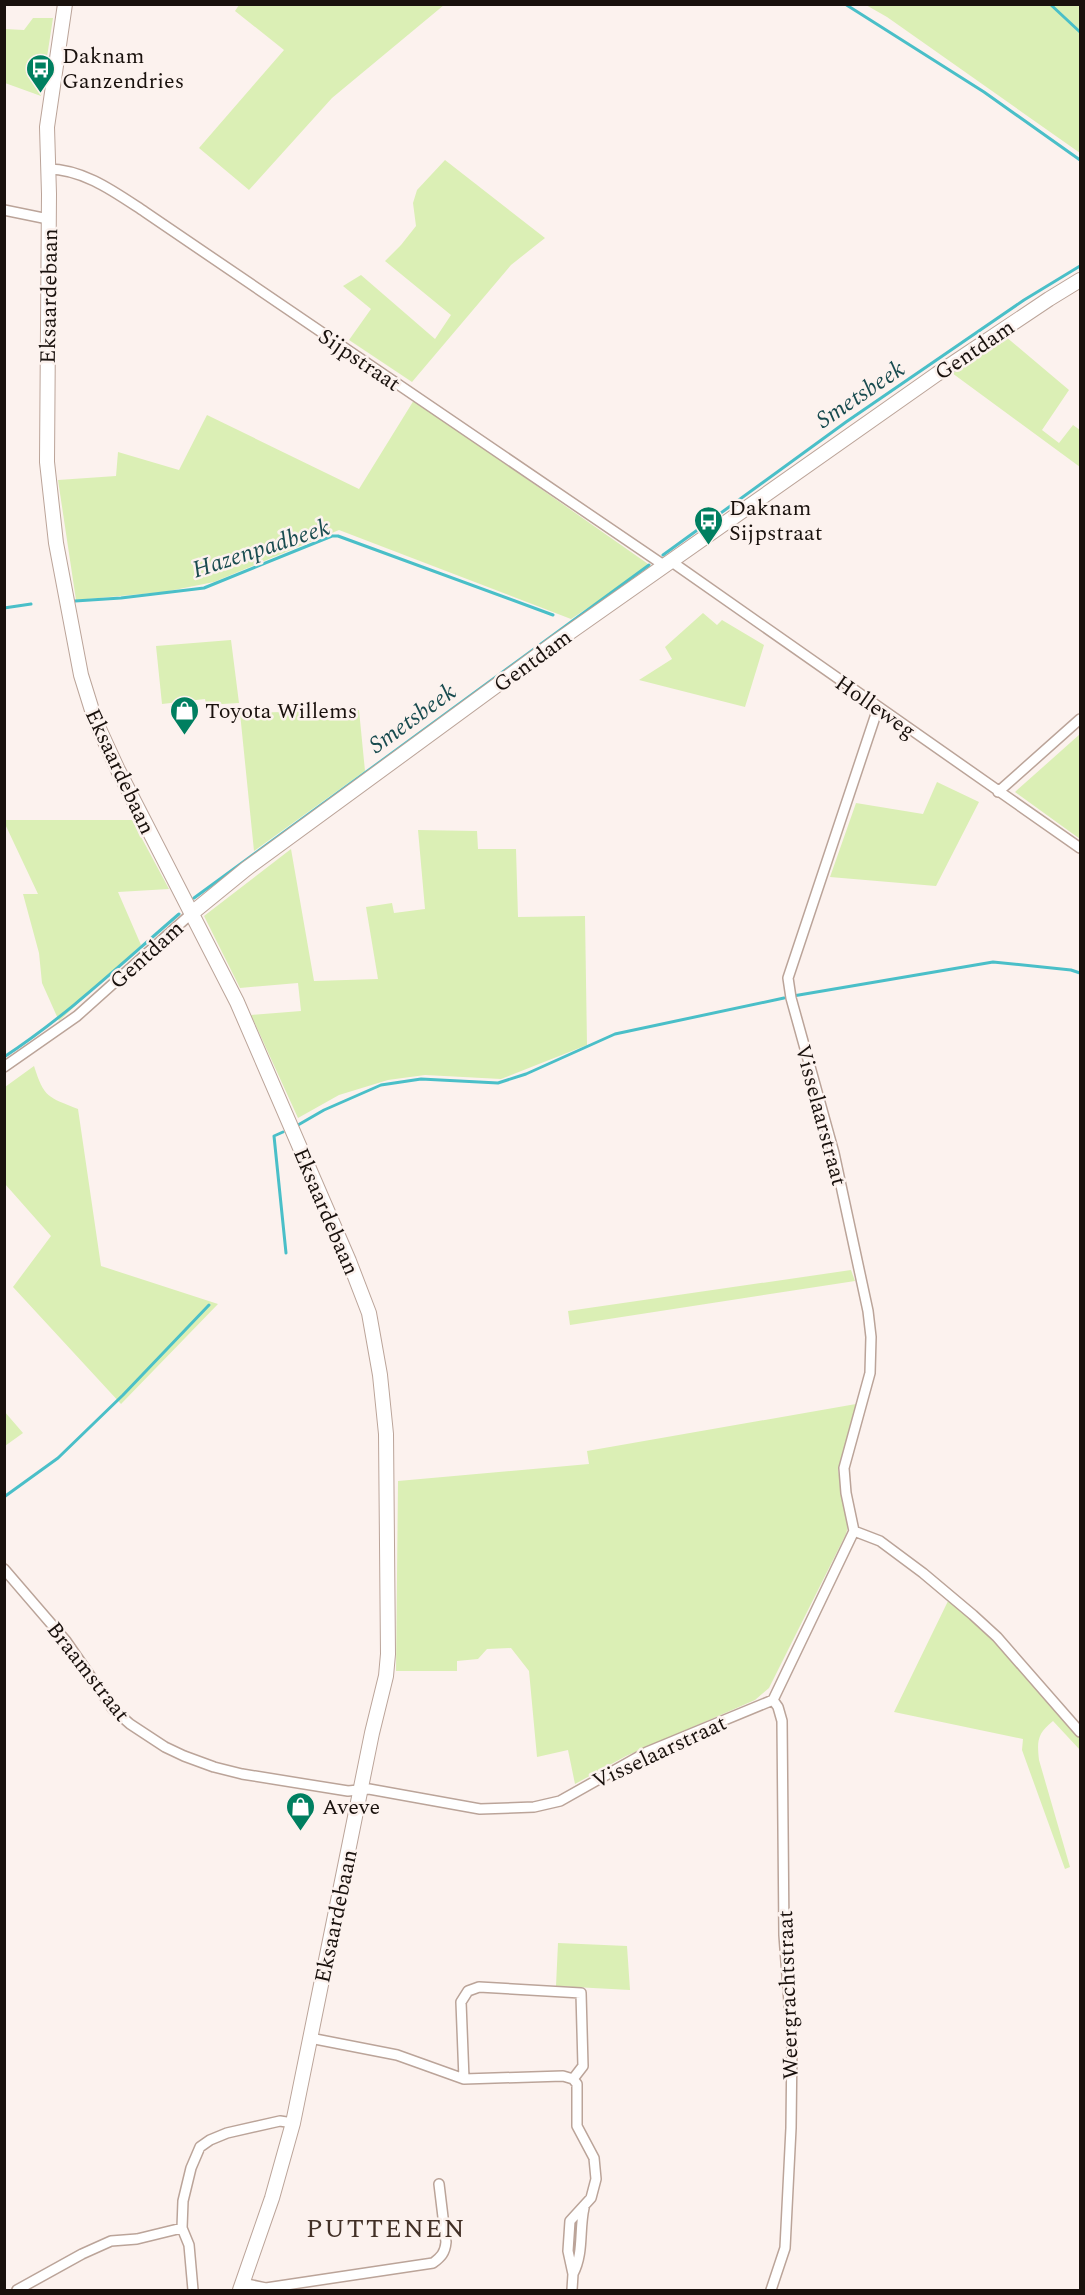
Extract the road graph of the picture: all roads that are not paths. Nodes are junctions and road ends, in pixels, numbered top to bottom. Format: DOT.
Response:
graph roads {
  1 [pos="65,4"];
  2 [pos="48,168"];
  3 [pos="4,210"];
  4 [pos="48,219"];
  5 [pos="1080,280"];
  6 [pos="668,564"];
  7 [pos="878,708"];
  8 [pos="1080,719"];
  9 [pos="998,792"];
  10 [pos="1080,848"];
  11 [pos="192,913"];
  12 [pos="4,1067"];
  13 [pos="854,1531"];
  14 [pos="4,1569"];
  15 [pos="773,1700"];
  16 [pos="1080,1732"];
  17 [pos="361,1790"];
  18 [pos="310,2038"];
  19 [pos="464,2079"];
  20 [pos="573,2079"];
  21 [pos="293,2123"];
  22 [pos="439,2184"];
  23 [pos="182,2228"];
  24 [pos="241,2287"];
  25 [pos="17,2290"];
  26 [pos="193,2290"];
  27 [pos="572,2290"];
  28 [pos="771,2290"];
  1 -- 2 [label="main road, Eksaardebaan"];
  2 -- 4 [label="main road, Eksaardebaan"];
  2 -- 6 [label="street, Sijpstraat"];
  3 -- 4 [label="street"];
  4 -- 11 [label="main road, Eksaardebaan"];
  5 -- 6 [label="main road, Gentdam"];
  6 -- 7 [label="street, Holleweg"];
  6 -- 11 [label="main road, Gentdam"];
  7 -- 9 [label="street, Holleweg"];
  7 -- 13 [label="street, Visselaarstraat"];
  8 -- 9 [label="street"];
  9 -- 10 [label="street, Holleweg"];
  11 -- 12 [label="street, Gentdam"];
  11 -- 17 [label="main road, Eksaardebaan"];
  13 -- 15 [label="street"];
  13 -- 16 [label="street"];
  14 -- 17 [label="street, Braamstraat"];
  15 -- 17 [label="street, Visselaarstraat"];
  15 -- 28 [label="street, Weergrachtstraat"];
  17 -- 18 [label="main road, Eksaardebaan"];
  18 -- 19 [label="street"];
  18 -- 21 [label="main road, Eksaardebaan"];
  19 -- 20 [label="street"];
  19 -- 20 [label="street"];
  20 -- 27 [label="street"];
  21 -- 23 [label="street"];
  21 -- 24 [label="main road, Eksaardebaan"];
  22 -- 24 [label="street, Eksaardebaan"];
  23 -- 25 [label="street"];
  23 -- 26 [label="street"];
}
